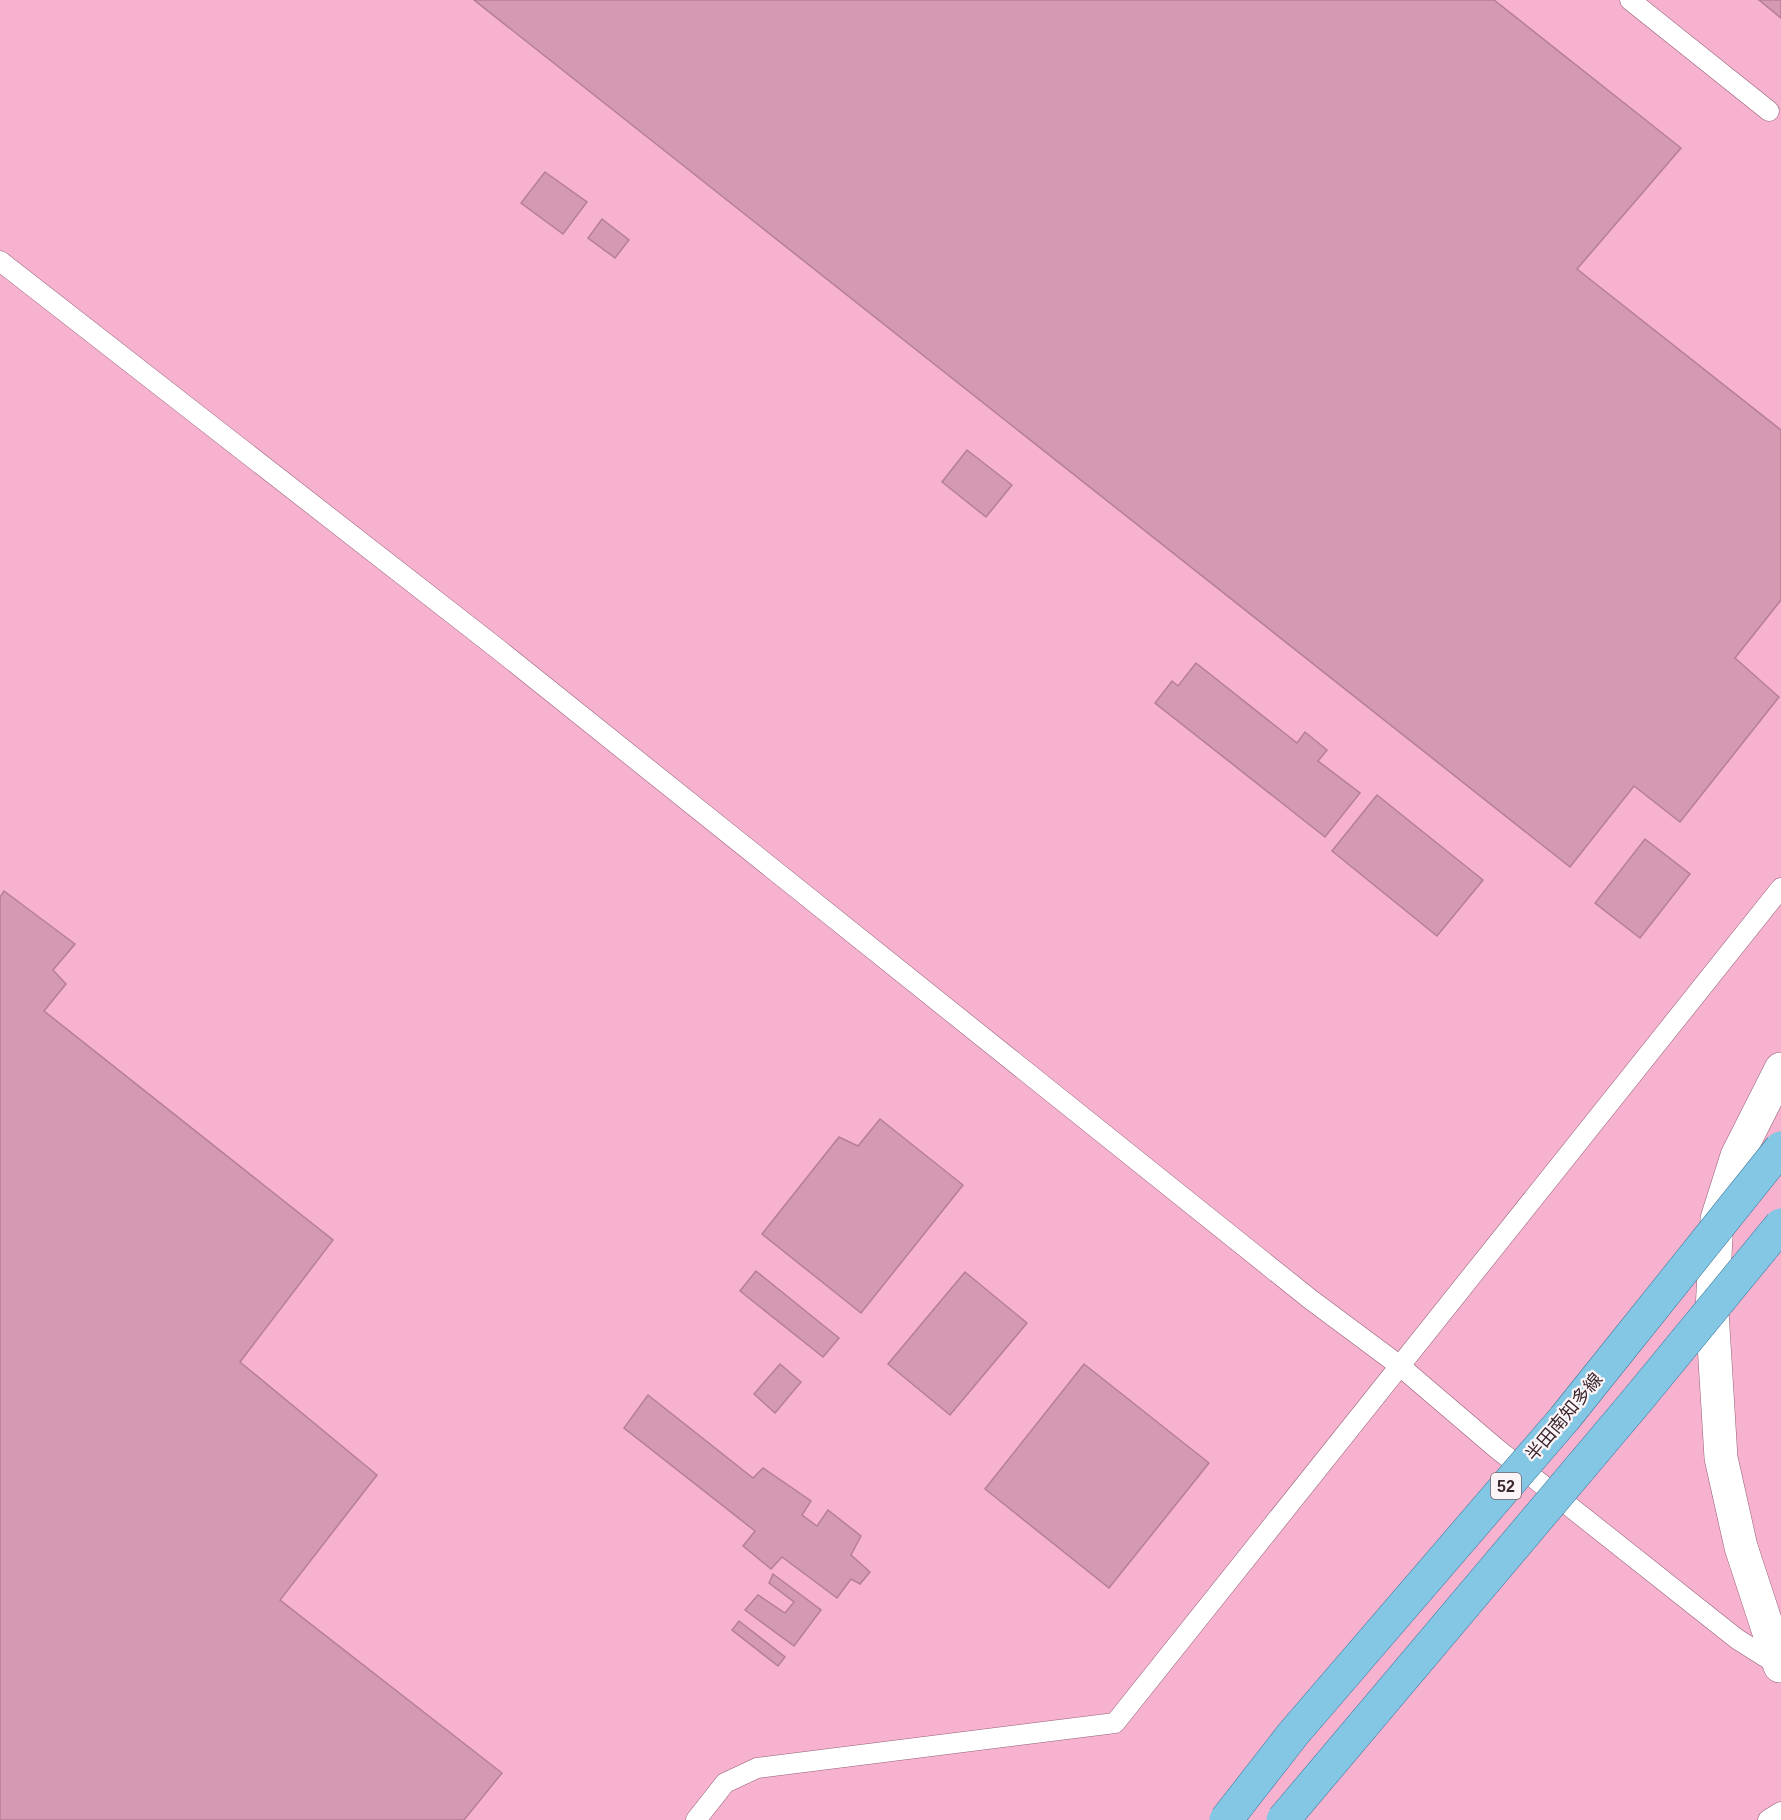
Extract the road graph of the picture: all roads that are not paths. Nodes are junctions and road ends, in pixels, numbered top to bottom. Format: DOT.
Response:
graph roads {
  1 [pos="1630,0"];
  2 [pos="1769,111"];
  3 [pos="0,261"];
  4 [pos="1781,888"];
  5 [pos="1781,1069"];
  6 [pos="1781,1148"];
  7 [pos="1781,1225"];
  8 [pos="1400,1366"];
  9 [pos="1781,1666"];
  10 [pos="1781,1812"];
  11 [pos="696,1820"];
  12 [pos="1226,1820"];
  13 [pos="1283,1820"];
  14 [pos="1768,1820"];
  1 -- 2 [label="lane"];
  3 -- 8 [label="lane"];
  4 -- 8 [label="lane"];
  5 -- 9 [label="street"];
  6 -- 12 [label="main road, 半田南知多線 / 52, bridge"];
  7 -- 13 [label="main road, 52, bridge"];
  8 -- 9 [label="lane"];
  8 -- 11 [label="lane"];
  10 -- 14 [label="lane"];
}
